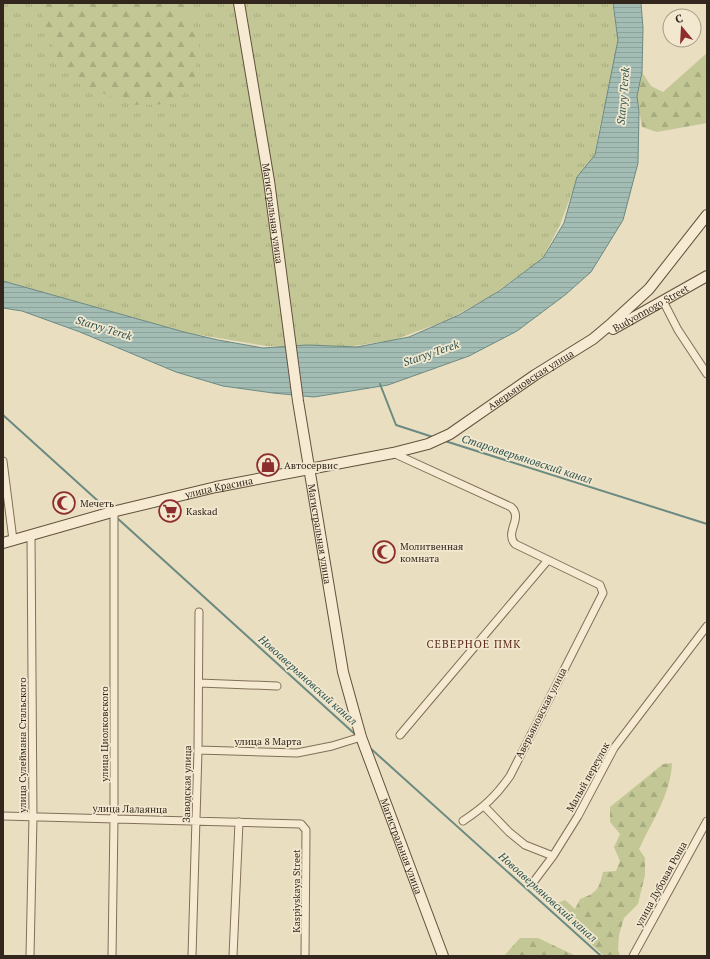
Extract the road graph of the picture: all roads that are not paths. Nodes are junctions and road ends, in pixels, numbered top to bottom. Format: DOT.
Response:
graph roads {
  1 [pos="239,3"];
  2 [pos="707,215"];
  3 [pos="707,276"];
  4 [pos="663,301"];
  5 [pos="593,339"];
  6 [pos="707,374"];
  7 [pos="393,452"];
  8 [pos="3,461"];
  9 [pos="309,468"];
  10 [pos="114,512"];
  11 [pos="31,535"];
  12 [pos="14,540"];
  13 [pos="3,543"];
  14 [pos="548,560"];
  15 [pos="199,612"];
  16 [pos="707,626"];
  17 [pos="199,683"];
  18 [pos="277,686"];
  19 [pos="400,735"];
  20 [pos="361,737"];
  21 [pos="198,750"];
  22 [pos="484,806"];
  23 [pos="3,816"];
  24 [pos="33,817"];
  25 [pos="114,819"];
  26 [pos="196,821"];
  27 [pos="463,821"];
  28 [pos="707,821"];
  29 [pos="239,822"];
  30 [pos="304,826"];
  31 [pos="553,856"];
  32 [pos="532,884"];
  33 [pos="30,956"];
  34 [pos="112,956"];
  35 [pos="192,956"];
  36 [pos="234,956"];
  37 [pos="305,956"];
  38 [pos="443,956"];
  39 [pos="633,956"];
  1 -- 9 [label="main road, Магистральная улица"];
  2 -- 5 [label="main road, Аверьяновская улица"];
  3 -- 4 [label="main road, Budyonnogo Street"];
  4 -- 5 [label="main road, Budyonnogo Street"];
  4 -- 6 [label="street"];
  5 -- 7 [label="main road, Аверьяновская улица"];
  7 -- 9 [label="main road, Аверьяновская улица"];
  7 -- 14 [label="street"];
  8 -- 12 [label="street"];
  9 -- 10 [label="main road, улица Красина"];
  9 -- 20 [label="main road, Магистральная улица"];
  10 -- 11 [label="main road, улица Красина"];
  10 -- 25 [label="street, улица Циолковского"];
  11 -- 12 [label="main road, улица Красина"];
  11 -- 24 [label="street, улица Сулеймана Стальского"];
  12 -- 13 [label="main road, улица Красина"];
  14 -- 19 [label="street"];
  14 -- 22 [label="street, Аверьяновская улица"];
  15 -- 17 [label="street, Заводская улица"];
  16 -- 31 [label="street, Малый переулок"];
  17 -- 18 [label="street"];
  17 -- 21 [label="street, Заводская улица"];
  20 -- 21 [label="street, улица 8 Марта"];
  20 -- 38 [label="main road, Магистральная улица"];
  21 -- 26 [label="street, Заводская улица"];
  22 -- 27 [label="street, Аверьяновская улица"];
  22 -- 31 [label="street"];
  23 -- 24 [label="street, улица Лалаянца"];
  24 -- 25 [label="street, улица Лалаянца"];
  24 -- 33 [label="street, улица Сулеймана Стальского"];
  25 -- 26 [label="street, улица Лалаянца"];
  25 -- 34 [label="street, улица Циолковского"];
  26 -- 29 [label="street, улица Лалаянца"];
  26 -- 35 [label="street, Заводская улица"];
  28 -- 39 [label="street, улица Дубовая Роща"];
  29 -- 30 [label="street, улица Лалаянца"];
  29 -- 36 [label="street"];
  30 -- 37 [label="street, Kaspiyskaya Street"];
  31 -- 32 [label="street, Малый переулок"];
}
